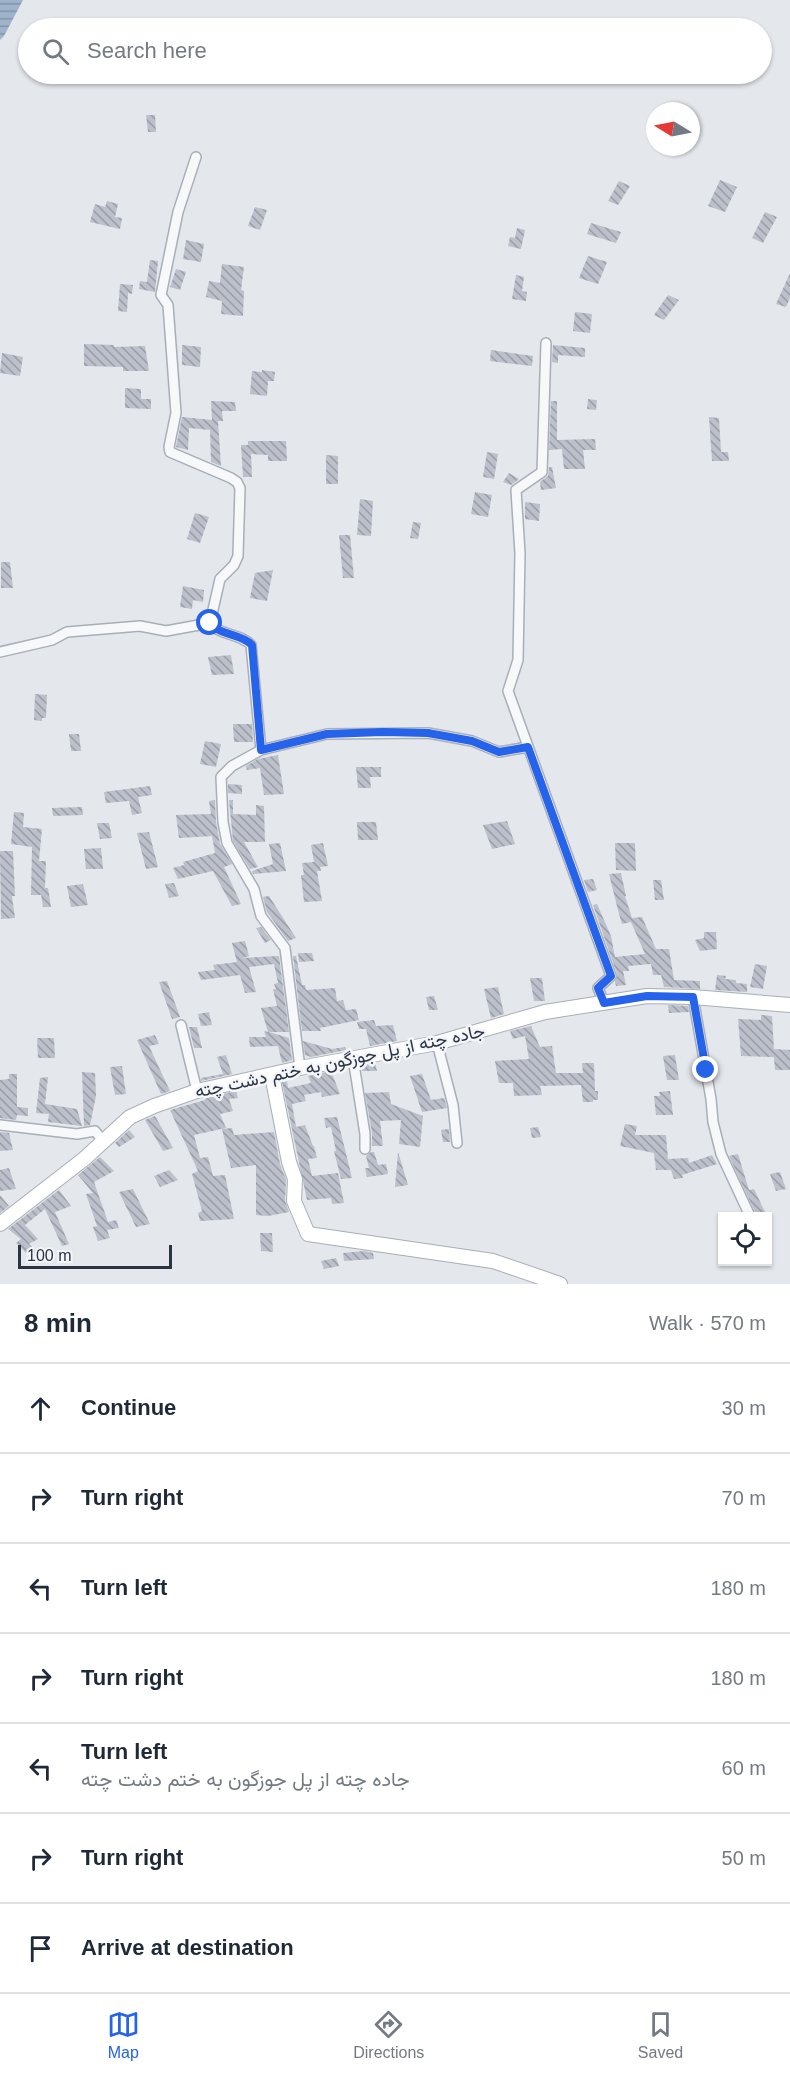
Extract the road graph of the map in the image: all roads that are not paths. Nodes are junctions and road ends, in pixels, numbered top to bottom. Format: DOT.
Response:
graph roads {
  1 [pos="196,157"];
  2 [pos="546,343"];
  3 [pos="210,623"];
  4 [pos="0,652"];
  5 [pos="528,747"];
  6 [pos="261,750"];
  7 [pos="693,997"];
  8 [pos="604,1003"];
  9 [pos="790,1005"];
  10 [pos="181,1025"];
  11 [pos="437,1043"];
  12 [pos="354,1058"];
  13 [pos="300,1068"];
  14 [pos="272,1075"];
  15 [pos="197,1091"];
  16 [pos="0,1125"];
  17 [pos="104,1142"];
  18 [pos="457,1143"];
  19 [pos="365,1149"];
  20 [pos="748,1212"];
  21 [pos="0,1224"];
  22 [pos="560,1284"];
  1 -- 3 [label="street"];
  2 -- 5 [label="street"];
  3 -- 4 [label="street"];
  3 -- 6 [label="street"];
  5 -- 6 [label="street"];
  5 -- 8 [label="street"];
  6 -- 13 [label="street"];
  7 -- 8 [label="street, جاده چته از پل جوزگون به ختم دشت چته"];
  7 -- 9 [label="street, جاده چته از پل جوزگون به ختم دشت چته"];
  7 -- 20 [label="street"];
  8 -- 11 [label="street, جاده چته از پل جوزگون به ختم دشت چته"];
  10 -- 15 [label="street"];
  11 -- 12 [label="street, جاده چته از پل جوزگون به ختم دشت چته"];
  11 -- 18 [label="street"];
  12 -- 13 [label="street, جاده چته از پل جوزگون به ختم دشت چته"];
  12 -- 19 [label="street"];
  13 -- 14 [label="street, جاده چته از پل جوزگون به ختم دشت چته"];
  14 -- 15 [label="street, جاده چته از پل جوزگون به ختم دشت چته"];
  14 -- 22 [label="street"];
  15 -- 17 [label="street, جاده چته از پل جوزگون به ختم دشت چته"];
  16 -- 17 [label="street"];
  17 -- 21 [label="street, جاده چته از پل جوزگون به ختم دشت چته"];
}
